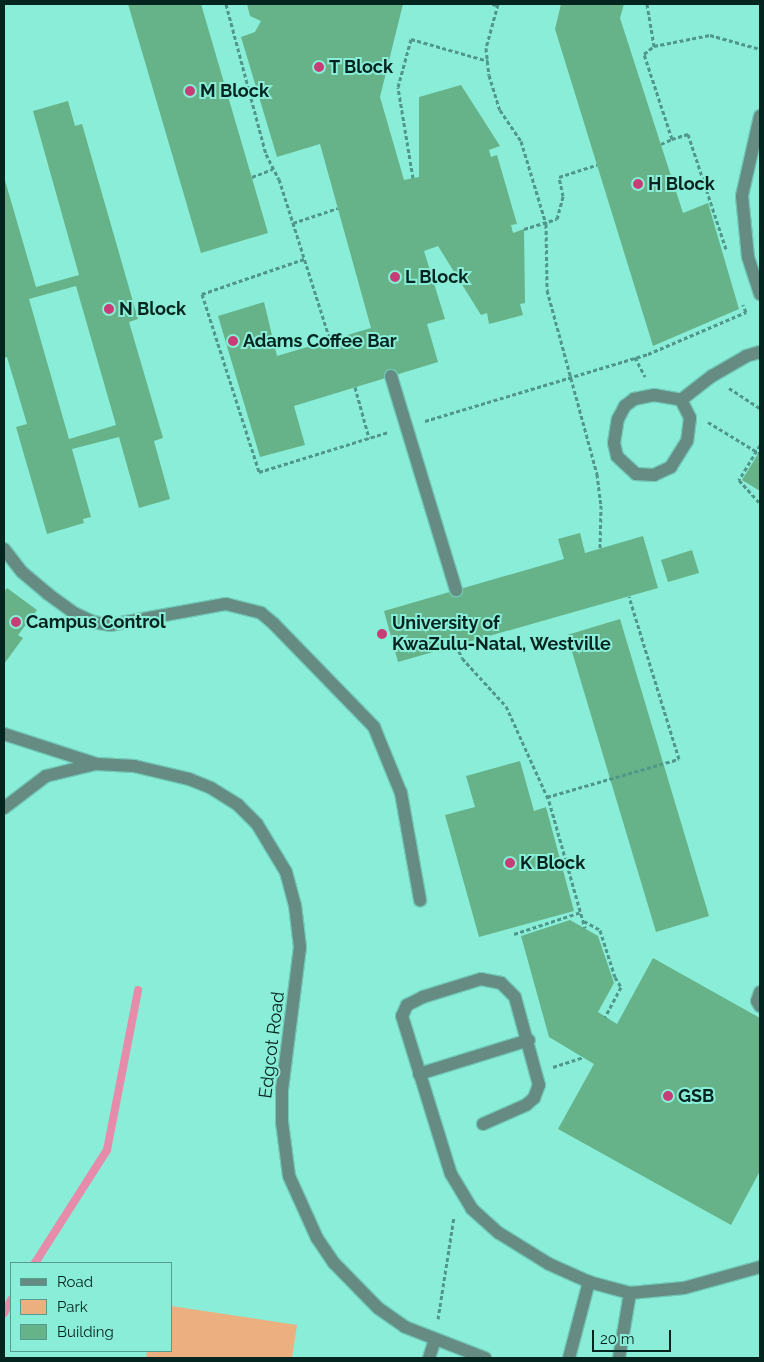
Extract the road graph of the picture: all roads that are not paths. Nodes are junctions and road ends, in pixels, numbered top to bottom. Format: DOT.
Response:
graph roads {
  1 [pos="760,116"];
  2 [pos="760,294"];
  3 [pos="760,352"];
  4 [pos="391,376"];
  5 [pos="684,405"];
  6 [pos="4,549"];
  7 [pos="456,590"];
  8 [pos="4,734"];
  9 [pos="97,764"];
  10 [pos="4,808"];
  11 [pos="420,900"];
  12 [pos="760,992"];
  13 [pos="760,1006"];
  14 [pos="529,1040"];
  15 [pos="419,1074"];
  16 [pos="483,1124"];
  17 [pos="760,1267"];
  18 [pos="589,1282"];
  19 [pos="630,1293"];
  20 [pos="435,1340"];
  21 [pos="429,1358"];
  22 [pos="485,1358"];
  23 [pos="569,1358"];
  24 [pos="619,1358"];
  1 -- 2 [label="street"];
  3 -- 5 [label="street"];
  4 -- 7 [label="street, bridge"];
  5 -- 5 [label="street"];
  6 -- 11 [label="street"];
  8 -- 9 [label="street, Edgcot Road"];
  9 -- 10 [label="street, Edgcot Road"];
  9 -- 20 [label="street, Edgcot Road"];
  12 -- 13 [label="street"];
  14 -- 15 [label="street"];
  14 -- 15 [label="street"];
  14 -- 16 [label="street"];
  15 -- 18 [label="street"];
  17 -- 19 [label="street"];
  18 -- 19 [label="street"];
  18 -- 23 [label="street"];
  19 -- 24 [label="street"];
  20 -- 21 [label="street"];
  20 -- 22 [label="street, Edgcot Road"];
}
